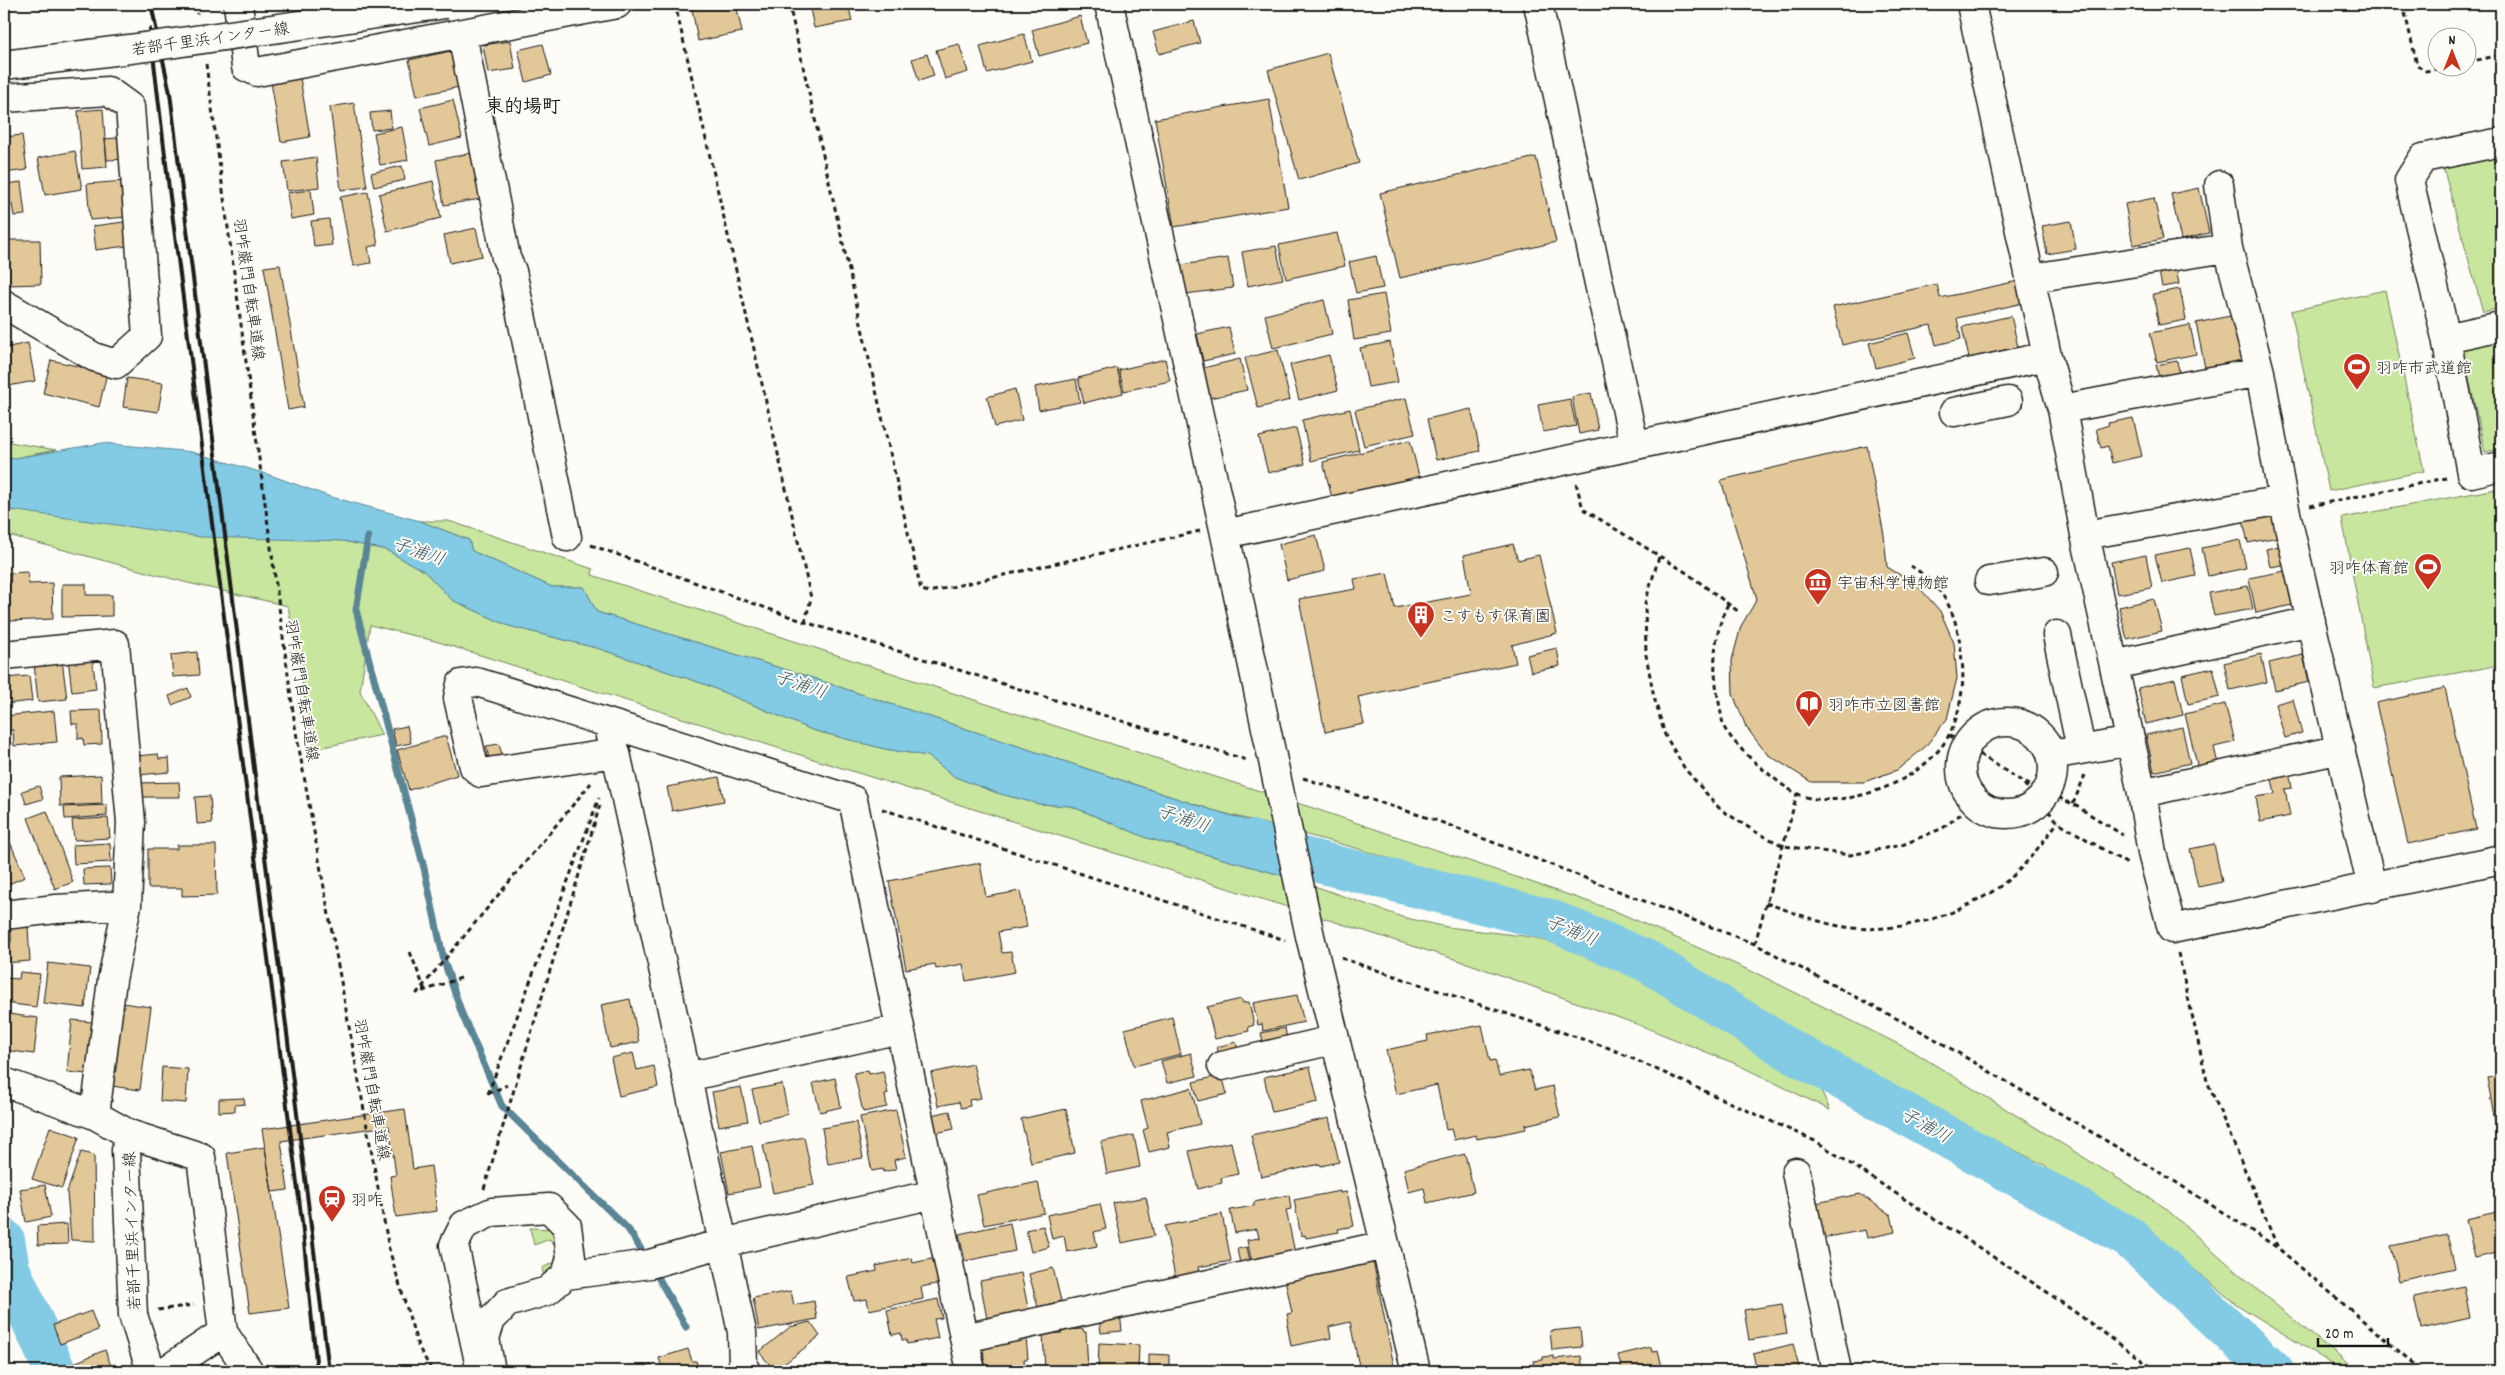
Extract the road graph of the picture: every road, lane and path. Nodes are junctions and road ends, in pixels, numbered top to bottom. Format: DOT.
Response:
graph roads {
  1 [pos="195,4"];
  2 [pos="238,4"];
  3 [pos="446,4"];
  4 [pos="617,4"];
  5 [pos="675,4"];
  6 [pos="789,4"];
  7 [pos="1109,4"];
  8 [pos="1538,4"];
  9 [pos="1971,4"];
  10 [pos="2403,4"];
  11 [pos="198,23"];
  12 [pos="462,34"];
  13 [pos="2501,55"];
  14 [pos="2478,60"];
  15 [pos="206,62"];
  16 [pos="4,65"];
  17 [pos="2428,71"];
  18 [pos="4,98"];
  19 [pos="2501,142"];
  20 [pos="2219,185"];
  21 [pos="2228,248"];
  22 [pos="2032,278"];
  23 [pos="4,304"];
  24 [pos="2501,326"];
  25 [pos="2446,338"];
  26 [pos="2047,356"];
  27 [pos="2260,372"];
  28 [pos="2008,401"];
  29 [pos="2062,409"];
  30 [pos="1954,412"];
  31 [pos="1634,444"];
  32 [pos="1569,458"];
  33 [pos="2501,466"];
  34 [pos="2471,473"];
  35 [pos="2284,505"];
  36 [pos="1224,530"];
  37 [pos="2086,536"];
  38 [pos="567,537"];
  39 [pos="1660,556"];
  40 [pos="1911,566"];
  41 [pos="2044,572"];
  42 [pos="1989,581"];
  43 [pos="1728,604"];
  44 [pos="1739,612"];
  45 [pos="2311,621"];
  46 [pos="805,622"];
  47 [pos="2057,635"];
  48 [pos="4,655"];
  49 [pos="2114,665"];
  50 [pos="606,722"];
  51 [pos="1958,741"];
  52 [pos="2131,741"];
  53 [pos="2081,749"];
  54 [pos="2341,749"];
  55 [pos="616,753"];
  56 [pos="2052,756"];
  57 [pos="1275,774"];
  58 [pos="2036,792"];
  59 [pos="1797,794"];
  60 [pos="2142,794"];
  61 [pos="853,800"];
  62 [pos="1976,802"];
  63 [pos="2058,822"];
  64 [pos="1784,846"];
  65 [pos="2152,853"];
  66 [pos="2501,859"];
  67 [pos="2161,885"];
  68 [pos="2372,888"];
  69 [pos="1766,903"];
  70 [pos="127,906"];
  71 [pos="4,915"];
  72 [pos="2172,929"];
  73 [pos="1311,943"];
  74 [pos="1755,944"];
  75 [pos="410,952"];
  76 [pos="461,978"];
  77 [pos="425,990"];
  78 [pos="900,1029"];
  79 [pos="1333,1040"];
  80 [pos="1222,1066"];
  81 [pos="687,1077"];
  82 [pos="6,1082"];
  83 [pos="507,1085"];
  84 [pos="95,1115"];
  85 [pos="129,1134"];
  86 [pos="1796,1172"];
  87 [pos="483,1192"];
  88 [pos="934,1194"];
  89 [pos="723,1243"];
  90 [pos="1384,1246"];
  91 [pos="2278,1248"];
  92 [pos="566,1275"];
  93 [pos="199,1305"];
  94 [pos="157,1310"];
  95 [pos="223,1332"];
  96 [pos="965,1338"];
  97 [pos="151,1371"];
  98 [pos="166,1371"];
  99 [pos="249,1371"];
  100 [pos="432,1371"];
  101 [pos="480,1371"];
  102 [pos="492,1371"];
  103 [pos="746,1371"];
  104 [pos="972,1371"];
  105 [pos="1416,1371"];
  106 [pos="1837,1371"];
  107 [pos="2157,1371"];
  108 [pos="2422,1371"];
  1 -- 11 [label="path"];
  2 -- 12 [label="street"];
  3 -- 16 [label="street, 若部千里浜インター線, bridge"];
  4 -- 12 [label="street"];
  5 -- 46 [label="path"];
  6 -- 36 [label="path"];
  7 -- 36 [label="street"];
  8 -- 31 [label="street"];
  9 -- 22 [label="street"];
  10 -- 17 [label="path"];
  12 -- 38 [label="street"];
  13 -- 14 [label="path"];
  15 -- 100 [label="path, 羽咋巌門自転車道線"];
  18 -- 23 [label="street"];
  19 -- 25 [label="street"];
  20 -- 21 [label="street"];
  21 -- 22 [label="street"];
  21 -- 27 [label="street"];
  22 -- 26 [label="street"];
  24 -- 25 [label="street"];
  25 -- 34 [label="street"];
  26 -- 29 [label="street"];
  26 -- 31 [label="street"];
  27 -- 29 [label="street"];
  27 -- 35 [label="street"];
  28 -- 30 [label="street"];
  29 -- 37 [label="street"];
  31 -- 32 [label="street"];
  32 -- 36 [label="street"];
  32 -- 39 [label="path"];
  33 -- 34 [label="street"];
  34 -- 35 [label="path"];
  35 -- 37 [label="street"];
  35 -- 45 [label="street"];
  36 -- 57 [label="street"];
  37 -- 49 [label="street"];
  38 -- 46 [label="path"];
  39 -- 43 [label="path"];
  39 -- 64 [label="path"];
  40 -- 51 [label="path"];
  41 -- 42 [label="street"];
  43 -- 44 [label="path"];
  43 -- 59 [label="path"];
  45 -- 49 [label="street"];
  45 -- 54 [label="street"];
  46 -- 57 [label="path"];
  47 -- 53 [label="street"];
  48 -- 70 [label="street"];
  49 -- 52 [label="street"];
  50 -- 55 [label="street"];
  50 -- 55 [label="street"];
  50 -- 61 [label="street"];
  51 -- 56 [label="street"];
  51 -- 58 [label="path"];
  51 -- 59 [label="path"];
  51 -- 62 [label="street"];
  52 -- 53 [label="street"];
  52 -- 60 [label="street"];
  53 -- 56 [label="street"];
  54 -- 60 [label="street"];
  54 -- 68 [label="street"];
  55 -- 77 [label="path"];
  55 -- 81 [label="street"];
  56 -- 58 [label="street"];
  57 -- 73 [label="street"];
  57 -- 74 [label="path"];
  58 -- 62 [label="street"];
  58 -- 63 [label="path"];
  58 -- 65 [label="path"];
  59 -- 64 [label="path"];
  60 -- 65 [label="street"];
  61 -- 73 [label="path"];
  61 -- 78 [label="street"];
  62 -- 64 [label="path"];
  63 -- 67 [label="path"];
  63 -- 69 [label="path"];
  64 -- 69 [label="path"];
  65 -- 67 [label="street"];
  66 -- 68 [label="street"];
  67 -- 72 [label="street"];
  68 -- 72 [label="street"];
  69 -- 74 [label="path"];
  70 -- 71 [label="street"];
  70 -- 84 [label="street"];
  72 -- 91 [label="path"];
  73 -- 79 [label="street"];
  73 -- 107 [label="path"];
  74 -- 91 [label="path"];
  75 -- 77 [label="path"];
  76 -- 77 [label="path"];
  78 -- 81 [label="street"];
  78 -- 88 [label="street"];
  79 -- 80 [label="street"];
  79 -- 90 [label="street"];
  81 -- 89 [label="street"];
  82 -- 84 [label="street, 若部千里浜インター線"];
  83 -- 87 [label="path"];
  84 -- 85 [label="street, 若部千里浜インター線"];
  85 -- 95 [label="street"];
  85 -- 97 [label="street, 若部千里浜インター線"];
  86 -- 106 [label="street"];
  88 -- 89 [label="street"];
  88 -- 96 [label="street"];
  89 -- 92 [label="street"];
  89 -- 103 [label="street"];
  90 -- 96 [label="street"];
  90 -- 105 [label="street"];
  91 -- 108 [label="path"];
  92 -- 101 [label="street"];
  92 -- 102 [label="street"];
  93 -- 94 [label="path"];
  95 -- 98 [label="street"];
  95 -- 99 [label="street"];
  96 -- 104 [label="street"];
}
